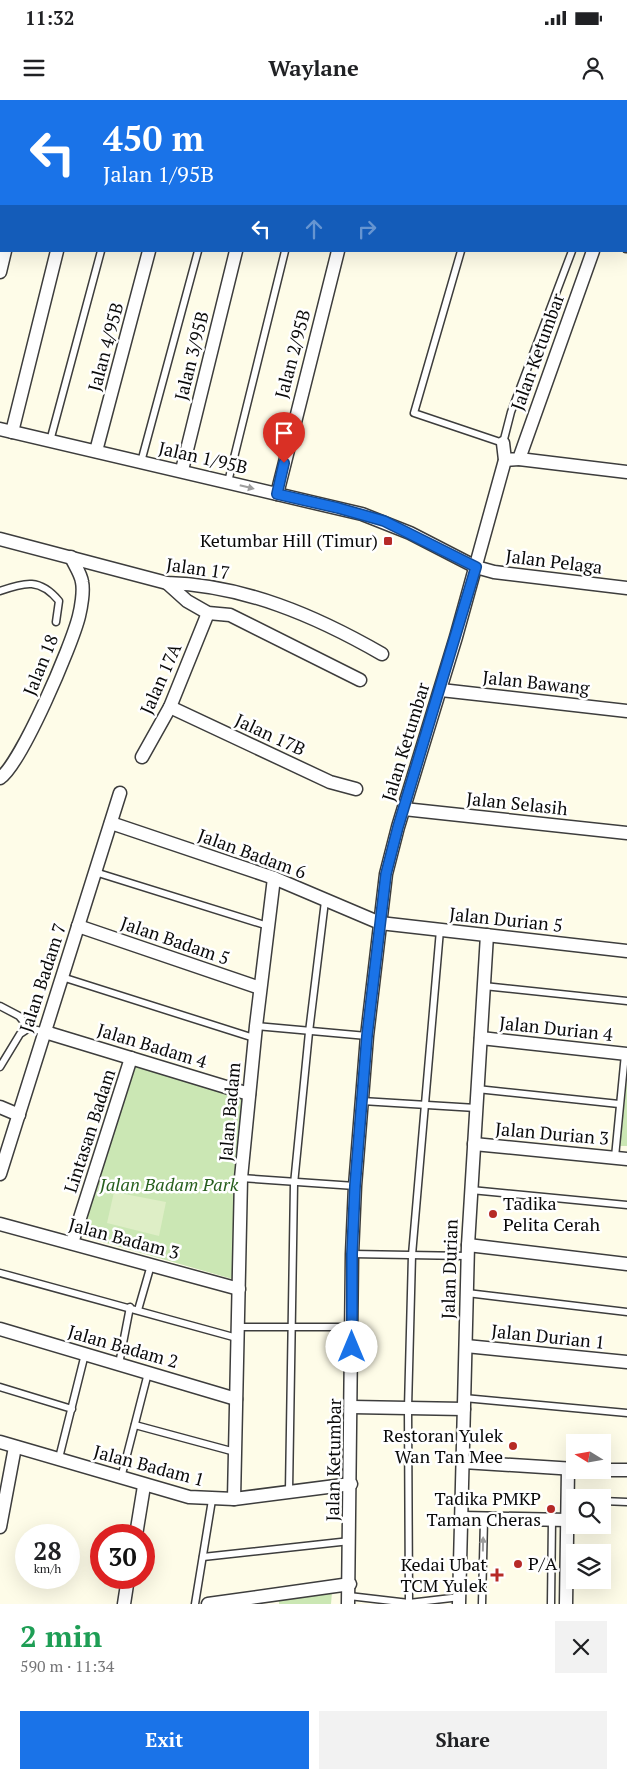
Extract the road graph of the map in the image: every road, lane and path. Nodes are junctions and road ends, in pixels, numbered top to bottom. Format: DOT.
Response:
graph roads {
  1 [pos="5,252"];
  2 [pos="57,252"];
  3 [pos="101,252"];
  4 [pos="149,252"];
  5 [pos="198,252"];
  6 [pos="236,252"];
  7 [pos="285,252"];
  8 [pos="338,252"];
  9 [pos="461,252"];
  10 [pos="572,252"];
  11 [pos="593,252"];
  12 [pos="0,272"];
  13 [pos="6,430"];
  14 [pos="50,440"];
  15 [pos="503,443"];
  16 [pos="96,451"];
  17 [pos="519,459"];
  18 [pos="505,460"];
  19 [pos="141,462"];
  20 [pos="182,470"];
  21 [pos="627,472"];
  22 [pos="228,482"];
  23 [pos="277,494"];
  24 [pos="0,539"];
  25 [pos="71,557"];
  26 [pos="476,567"];
  27 [pos="167,583"];
  28 [pos="627,588"];
  29 [pos="0,591"];
  30 [pos="208,613"];
  31 [pos="56,622"];
  32 [pos="382,654"];
  33 [pos="360,680"];
  34 [pos="440,690"];
  35 [pos="170,708"];
  36 [pos="627,711"];
  37 [pos="142,757"];
  38 [pos="0,778"];
  39 [pos="356,789"];
  40 [pos="120,792"];
  41 [pos="404,809"];
  42 [pos="111,823"];
  43 [pos="627,833"];
  44 [pos="95,872"];
  45 [pos="274,878"];
  46 [pos="325,901"];
  47 [pos="380,923"];
  48 [pos="78,926"];
  49 [pos="268,926"];
  50 [pos="440,930"];
  51 [pos="487,935"];
  52 [pos="627,951"];
  53 [pos="62,977"];
  54 [pos="484,986"];
  55 [pos="260,988"];
  56 [pos="627,1001"];
  57 [pos="0,1006"];
  58 [pos="28,1028"];
  59 [pos="45,1032"];
  60 [pos="255,1032"];
  61 [pos="309,1032"];
  62 [pos="367,1036"];
  63 [pos="481,1038"];
  64 [pos="626,1054"];
  65 [pos="131,1058"];
  66 [pos="0,1066"];
  67 [pos="477,1089"];
  68 [pos="249,1094"];
  69 [pos="362,1101"];
  70 [pos="619,1104"];
  71 [pos="424,1105"];
  72 [pos="0,1107"];
  73 [pos="476,1108"];
  74 [pos="19,1115"];
  75 [pos="474,1144"];
  76 [pos="621,1158"];
  77 [pos="0,1174"];
  78 [pos="241,1178"];
  79 [pos="294,1184"];
  80 [pos="355,1186"];
  81 [pos="471,1190"];
  82 [pos="627,1205"];
  83 [pos="0,1224"];
  84 [pos="72,1243"];
  85 [pos="468,1251"];
  86 [pos="352,1254"];
  87 [pos="412,1256"];
  88 [pos="627,1264"];
  89 [pos="151,1265"];
  90 [pos="0,1272"];
  91 [pos="239,1289"];
  92 [pos="467,1293"];
  93 [pos="130,1307"];
  94 [pos="138,1310"];
  95 [pos="627,1312"];
  96 [pos="352,1327"];
  97 [pos="291,1328"];
  98 [pos="0,1330"];
  99 [pos="239,1333"];
  100 [pos="466,1346"];
  101 [pos="85,1354"];
  102 [pos="627,1362"];
  103 [pos="119,1364"];
  104 [pos="148,1373"];
  105 [pos="0,1388"];
  106 [pos="236,1399"];
  107 [pos="464,1403"];
  108 [pos="352,1407"];
  109 [pos="408,1408"];
  110 [pos="72,1409"];
  111 [pos="627,1413"];
  112 [pos="135,1425"];
  113 [pos="0,1442"];
  114 [pos="15,1447"];
  115 [pos="236,1452"];
  116 [pos="59,1458"];
  117 [pos="463,1462"];
  118 [pos="566,1469"];
  119 [pos="611,1470"];
  120 [pos="627,1470"];
  121 [pos="121,1479"];
  122 [pos="351,1484"];
  123 [pos="144,1486"];
  124 [pos="289,1491"];
  125 [pos="234,1499"];
  126 [pos="212,1500"];
  127 [pos="611,1501"];
  128 [pos="627,1502"];
  129 [pos="462,1518"];
  130 [pos="484,1519"];
  131 [pos="552,1519"];
  132 [pos="566,1520"];
  133 [pos="138,1524"];
  134 [pos="0,1527"];
  135 [pos="568,1534"];
  136 [pos="350,1541"];
  137 [pos="203,1557"];
  138 [pos="126,1589"];
  139 [pos="349,1595"];
  140 [pos="275,1599"];
  141 [pos="460,1601"];
  142 [pos="409,1603"];
  143 [pos="124,1604"];
  144 [pos="196,1604"];
  145 [pos="208,1604"];
  146 [pos="482,1604"];
  147 [pos="551,1604"];
  148 [pos="566,1604"];
  1 -- 12 [label="street"];
  2 -- 13 [label="street"];
  3 -- 14 [label="lane"];
  4 -- 16 [label="street, Jalan 4/95B"];
  5 -- 19 [label="lane"];
  6 -- 20 [label="street, Jalan 3/95B"];
  7 -- 22 [label="lane"];
  8 -- 23 [label="street, Jalan 2/95B"];
  9 -- 15 [label="lane"];
  10 -- 15 [label="lane"];
  11 -- 17 [label="street, Jalan Ketumbar"];
  13 -- 14 [label="street, Jalan 1/95B"];
  14 -- 16 [label="street, Jalan 1/95B"];
  15 -- 18 [label="street"];
  16 -- 19 [label="street, Jalan 1/95B"];
  17 -- 18 [label="street"];
  17 -- 21 [label="street"];
  18 -- 26 [label="street, Jalan Ketumbar"];
  19 -- 20 [label="street, Jalan 1/95B"];
  20 -- 22 [label="street, Jalan 1/95B"];
  22 -- 23 [label="street, Jalan 1/95B, one-way"];
  23 -- 26 [label="street, Jalan 1/95B"];
  24 -- 25 [label="street, Jalan 17"];
  25 -- 27 [label="street, Jalan 17"];
  25 -- 38 [label="street, Jalan 18"];
  26 -- 28 [label="street, Jalan Pelaga"];
  26 -- 34 [label="street, Jalan Ketumbar"];
  27 -- 30 [label="street"];
  27 -- 32 [label="street, Jalan 17"];
  29 -- 31 [label="lane"];
  30 -- 33 [label="street"];
  30 -- 35 [label="street, Jalan 17A"];
  34 -- 36 [label="street, Jalan Bawang"];
  34 -- 41 [label="street, Jalan Ketumbar"];
  35 -- 37 [label="street, Jalan 17A"];
  35 -- 39 [label="street, Jalan 17B"];
  40 -- 42 [label="street, Jalan Badam 7"];
  41 -- 43 [label="street, Jalan Selasih"];
  41 -- 47 [label="street, Jalan Ketumbar"];
  42 -- 44 [label="street, Jalan Badam 7"];
  42 -- 45 [label="street, Jalan Badam 6"];
  44 -- 48 [label="street, Jalan Badam 7"];
  44 -- 49 [label="lane"];
  45 -- 46 [label="street, Jalan Badam 6"];
  45 -- 49 [label="street, Jalan Badam"];
  46 -- 47 [label="street, Jalan Badam 6"];
  46 -- 61 [label="lane"];
  47 -- 50 [label="street, Jalan Durian 5"];
  47 -- 62 [label="street, Jalan Ketumbar"];
  48 -- 53 [label="street, Jalan Badam 7"];
  48 -- 55 [label="street, Jalan Badam 5"];
  49 -- 55 [label="street, Jalan Badam"];
  50 -- 51 [label="street, Jalan Durian 5"];
  50 -- 71 [label="lane"];
  51 -- 52 [label="street, Jalan Durian 5"];
  51 -- 54 [label="street, Jalan Durian"];
  53 -- 59 [label="street, Jalan Badam 7"];
  53 -- 60 [label="lane"];
  54 -- 56 [label="lane"];
  54 -- 63 [label="street, Jalan Durian"];
  55 -- 60 [label="street, Jalan Badam"];
  57 -- 58 [label="lane"];
  58 -- 59 [label="lane"];
  58 -- 66 [label="lane"];
  59 -- 65 [label="street, Jalan Badam 4"];
  59 -- 74 [label="street, Jalan Badam 7"];
  60 -- 61 [label="lane"];
  60 -- 68 [label="street, Jalan Badam"];
  61 -- 62 [label="lane"];
  61 -- 79 [label="lane"];
  62 -- 69 [label="street, Jalan Ketumbar"];
  63 -- 64 [label="street, Jalan Durian 4"];
  63 -- 67 [label="street, Jalan Durian"];
  64 -- 70 [label="lane"];
  65 -- 68 [label="street, Jalan Badam 4"];
  65 -- 84 [label="street, Lintasan Badam"];
  67 -- 70 [label="lane"];
  67 -- 73 [label="street, Jalan Durian"];
  68 -- 78 [label="street, Jalan Badam"];
  69 -- 71 [label="lane"];
  69 -- 80 [label="street, Jalan Ketumbar"];
  70 -- 76 [label="lane"];
  71 -- 73 [label="lane"];
  71 -- 87 [label="lane"];
  72 -- 74 [label="street"];
  73 -- 75 [label="street, Jalan Durian"];
  74 -- 77 [label="street, Jalan Badam 7"];
  75 -- 76 [label="street, Jalan Durian 3"];
  75 -- 81 [label="street, Jalan Durian"];
  78 -- 79 [label="lane"];
  78 -- 91 [label="street, Jalan Badam"];
  79 -- 80 [label="lane"];
  79 -- 97 [label="lane"];
  80 -- 86 [label="street, Jalan Ketumbar"];
  81 -- 82 [label="lane"];
  81 -- 85 [label="street, Jalan Durian"];
  83 -- 84 [label="street, Jalan Badam 3"];
  84 -- 89 [label="street, Jalan Badam 3"];
  85 -- 87 [label="lane"];
  85 -- 88 [label="street"];
  85 -- 92 [label="street, Jalan Durian"];
  86 -- 87 [label="lane"];
  86 -- 96 [label="street, Jalan Ketumbar"];
  87 -- 109 [label="lane"];
  89 -- 91 [label="street, Jalan Badam 3"];
  89 -- 94 [label="lane"];
  90 -- 93 [label="lane"];
  91 -- 99 [label="street, Jalan Badam"];
  92 -- 95 [label="lane"];
  92 -- 100 [label="street, Jalan Durian"];
  93 -- 94 [label="lane"];
  93 -- 103 [label="lane"];
  94 -- 99 [label="lane"];
  96 -- 97 [label="lane"];
  96 -- 108 [label="street, Jalan Ketumbar"];
  97 -- 99 [label="lane"];
  97 -- 124 [label="lane"];
  98 -- 101 [label="street, Jalan Badam 2"];
  99 -- 106 [label="street, Jalan Badam"];
  100 -- 102 [label="street, Jalan Durian 1"];
  100 -- 107 [label="street, Jalan Durian"];
  101 -- 103 [label="street, Jalan Badam 2"];
  101 -- 110 [label="lane"];
  103 -- 104 [label="street, Jalan Badam 2"];
  104 -- 106 [label="street, Jalan Badam 2"];
  104 -- 112 [label="lane"];
  105 -- 110 [label="lane"];
  106 -- 115 [label="street, Jalan Badam"];
  107 -- 109 [label="street"];
  107 -- 111 [label="lane"];
  107 -- 117 [label="street, Jalan Durian"];
  108 -- 109 [label="street"];
  108 -- 122 [label="street, Jalan Ketumbar"];
  109 -- 142 [label="lane"];
  110 -- 116 [label="lane"];
  112 -- 115 [label="lane"];
  112 -- 121 [label="lane"];
  113 -- 114 [label="street, Jalan Badam 1"];
  114 -- 116 [label="street, Jalan Badam 1"];
  114 -- 134 [label="street"];
  115 -- 125 [label="street, Jalan Badam"];
  116 -- 121 [label="street, Jalan Badam 1"];
  117 -- 118 [label="street"];
  117 -- 129 [label="street, Jalan Durian"];
  119 -- 120 [label="street"];
  121 -- 123 [label="street, Jalan Badam 1"];
  122 -- 124 [label="street, Jalan Badam 1"];
  122 -- 136 [label="street, Jalan Ketumbar"];
  123 -- 126 [label="street, Jalan Badam 1"];
  123 -- 133 [label="street"];
  124 -- 125 [label="street, Jalan Badam 1"];
  125 -- 126 [label="street, Jalan Badam 1"];
  126 -- 137 [label="lane"];
  127 -- 128 [label="lane"];
  129 -- 130 [label="street"];
  129 -- 141 [label="street, Jalan Durian"];
  130 -- 131 [label="street"];
  146 -- 130 [label="lane, one-way"];
  131 -- 132 [label="street"];
  131 -- 147 [label="lane"];
  135 -- 148 [label="street"];
  136 -- 137 [label="lane"];
  136 -- 139 [label="street, Jalan Ketumbar"];
  137 -- 144 [label="lane"];
  138 -- 143 [label="street"];
  139 -- 140 [label="street"];
  139 -- 142 [label="lane"];
  140 -- 145 [label="street"];
  141 -- 142 [label="lane"];
}
